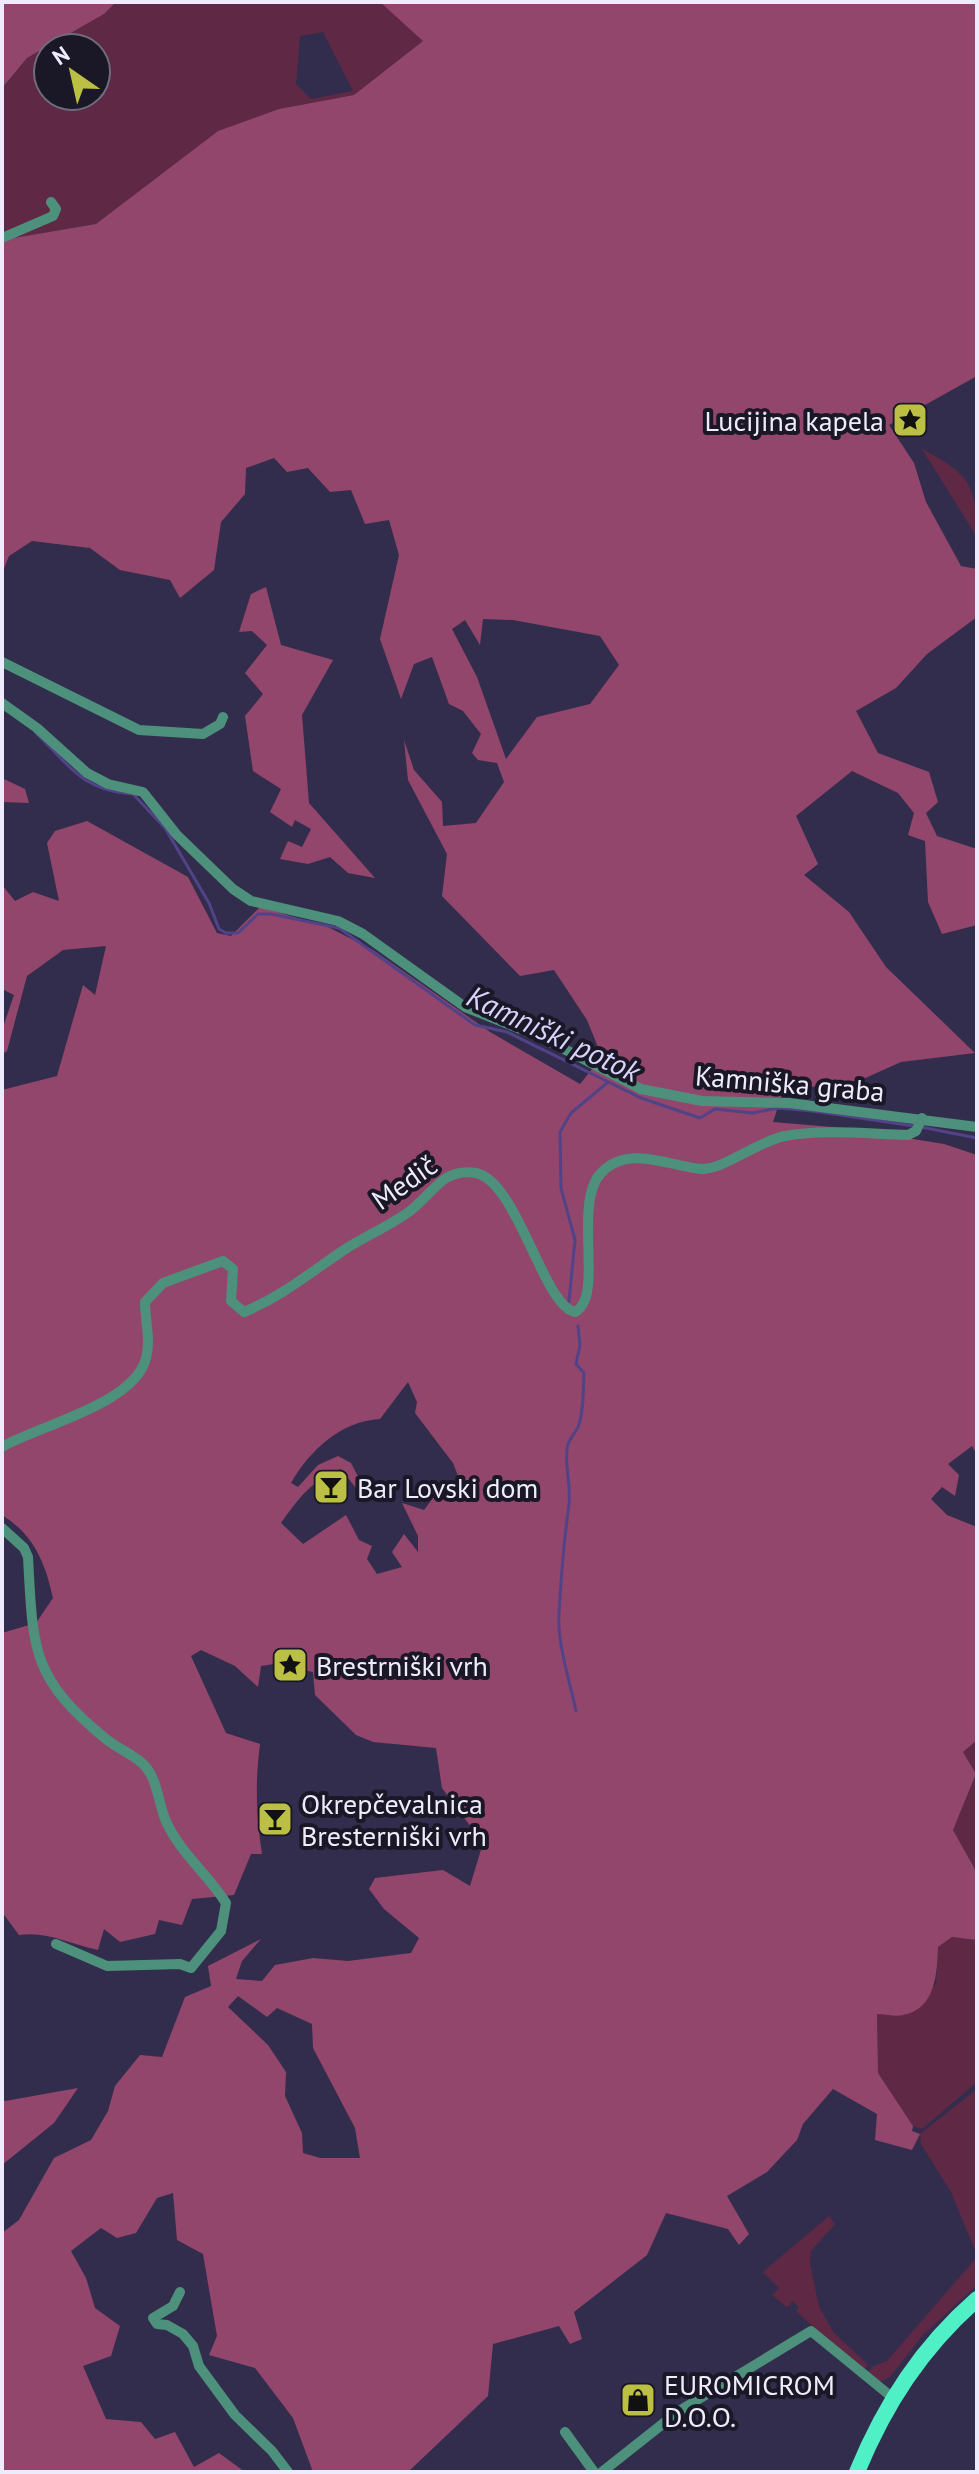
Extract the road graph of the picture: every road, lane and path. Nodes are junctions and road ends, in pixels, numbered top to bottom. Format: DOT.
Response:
graph roads {
  1 [pos="51,202"];
  2 [pos="2,238"];
  3 [pos="2,662"];
  4 [pos="2,703"];
  5 [pos="223,717"];
  6 [pos="919,1124"];
  7 [pos="977,1127"];
  8 [pos="2,1447"];
  9 [pos="2,1528"];
  10 [pos="56,1944"];
  11 [pos="180,2292"];
  12 [pos="977,2299"];
  13 [pos="893,2398"];
  14 [pos="565,2432"];
  15 [pos="288,2472"];
  16 [pos="594,2472"];
  17 [pos="602,2472"];
  18 [pos="857,2472"];
  1 -- 2 [label="street"];
  3 -- 5 [label="street"];
  4 -- 6 [label="street, Kamniška graba"];
  6 -- 7 [label="street, Kamniška graba"];
  6 -- 8 [label="street, Medič"];
  9 -- 10 [label="street"];
  11 -- 15 [label="street"];
  12 -- 13 [label="main road"];
  13 -- 17 [label="street"];
  13 -- 18 [label="main road"];
  14 -- 16 [label="street"];
}
